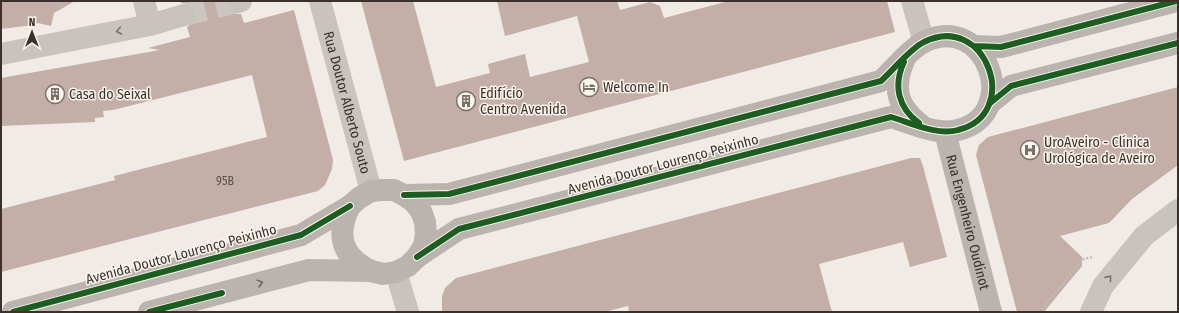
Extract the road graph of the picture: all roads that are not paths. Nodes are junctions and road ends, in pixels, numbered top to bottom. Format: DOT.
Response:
graph roads {
  1 [pos="144,1"];
  2 [pos="306,1"];
  3 [pos="912,1"];
  4 [pos="1176,1"];
  5 [pos="322,7"];
  6 [pos="184,15"];
  7 [pos="150,25"];
  8 [pos="924,42"];
  9 [pos="1178,43"];
  10 [pos="974,46"];
  11 [pos="1,54"];
  12 [pos="905,58"];
  13 [pos="989,104"];
  14 [pos="921,126"];
  15 [pos="945,132"];
  16 [pos="371,191"];
  17 [pos="404,195"];
  18 [pos="350,206"];
  19 [pos="1178,210"];
  20 [pos="417,257"];
  21 [pos="371,272"];
  22 [pos="396,272"];
  23 [pos="13,312"];
  24 [pos="149,312"];
  25 [pos="408,312"];
  26 [pos="992,312"];
  27 [pos="1091,312"];
  1 -- 7 [label="street"];
  2 -- 5 [label="street, Rua Doutor Alberto Souto"];
  3 -- 8 [label="street"];
  4 -- 10 [label="main road, Avenida Doutor Lourenço Peixinho"];
  5 -- 16 [label="street, Rua Doutor Alberto Souto"];
  6 -- 7 [label="street"];
  7 -- 11 [label="street, one-way"];
  8 -- 10 [label="main road, Avenida Doutor Lourenço Peixinho"];
  8 -- 12 [label="main road, Avenida Doutor Lourenço Peixinho"];
  9 -- 13 [label="main road, Avenida Doutor Lourenço Peixinho"];
  10 -- 13 [label="main road, Avenida Doutor Lourenço Peixinho"];
  12 -- 14 [label="main road, Avenida Doutor Lourenço Peixinho"];
  12 -- 17 [label="main road, Avenida Doutor Lourenço Peixinho"];
  13 -- 15 [label="main road, Avenida Doutor Lourenço Peixinho"];
  14 -- 15 [label="main road, Avenida Doutor Lourenço Peixinho"];
  14 -- 20 [label="main road, Avenida Doutor Lourenço Peixinho"];
  15 -- 26 [label="main road, Rua Engenheiro Oudinot"];
  16 -- 17 [label="main road, Avenida Doutor Lourenço Peixinho"];
  16 -- 18 [label="main road, Avenida Doutor Lourenço Peixinho"];
  17 -- 20 [label="main road, Avenida Doutor Lourenço Peixinho"];
  18 -- 21 [label="main road"];
  18 -- 23 [label="main road, Avenida Doutor Lourenço Peixinho"];
  27 -- 19 [label="street, one-way"];
  20 -- 22 [label="main road, Avenida Doutor Lourenço Peixinho"];
  21 -- 22 [label="main road"];
  24 -- 21 [label="main road, one-way"];
  22 -- 25 [label="street"];
}
